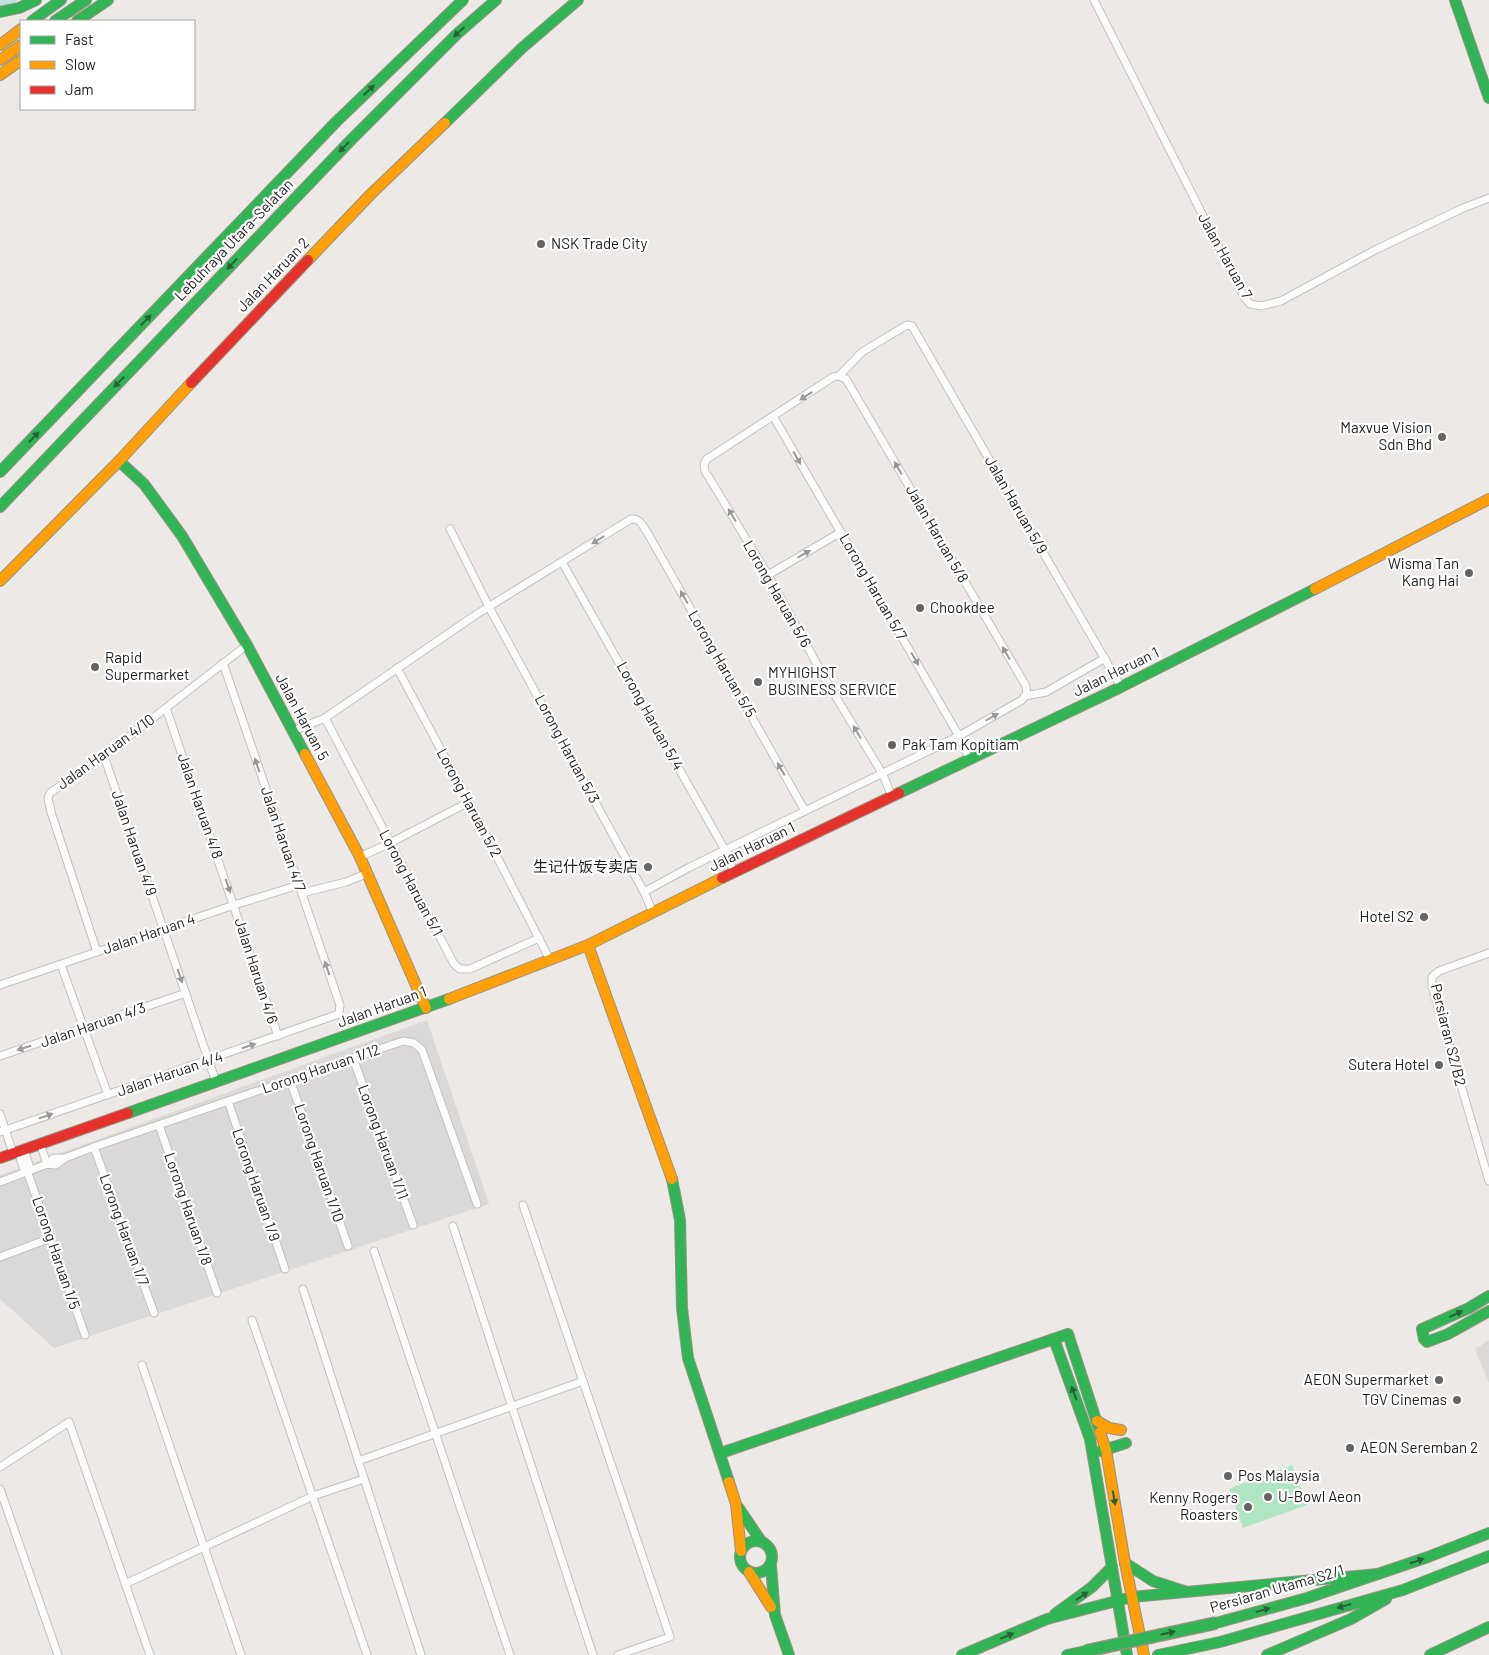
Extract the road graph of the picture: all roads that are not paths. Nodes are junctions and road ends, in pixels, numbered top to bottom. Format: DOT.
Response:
graph roads {
  1 [pos="36,0"];
  2 [pos="61,0"];
  3 [pos="86,0"];
  4 [pos="108,0"];
  5 [pos="462,0"];
  6 [pos="496,0"];
  7 [pos="578,0"];
  8 [pos="1094,0"];
  9 [pos="1455,0"];
  10 [pos="0,12"];
  11 [pos="33,20"];
  12 [pos="56,20"];
  13 [pos="78,20"];
  14 [pos="20,30"];
  15 [pos="0,45"];
  16 [pos="20,46"];
  17 [pos="0,60"];
  18 [pos="20,61"];
  19 [pos="0,74"];
  20 [pos="1489,98"];
  21 [pos="1489,198"];
  22 [pos="839,376"];
  23 [pos="773,416"];
  24 [pos="119,461"];
  25 [pos="0,472"];
  26 [pos="1489,500"];
  27 [pos="0,506"];
  28 [pos="450,529"];
  29 [pos="841,532"];
  30 [pos="562,562"];
  31 [pos="768,575"];
  32 [pos="0,581"];
  33 [pos="488,608"];
  34 [pos="247,645"];
  35 [pos="1105,658"];
  36 [pos="222,663"];
  37 [pos="397,668"];
  38 [pos="1121,687"];
  39 [pos="1025,696"];
  40 [pos="166,708"];
  41 [pos="325,718"];
  42 [pos="293,731"];
  43 [pos="959,736"];
  44 [pos="104,756"];
  45 [pos="970,760"];
  46 [pos="882,773"];
  47 [pos="892,796"];
  48 [pos="469,802"];
  49 [pos="805,811"];
  50 [pos="390,843"];
  51 [pos="725,850"];
  52 [pos="360,857"];
  53 [pos="734,872"];
  54 [pos="368,874"];
  55 [pos="299,885"];
  56 [pos="644,892"];
  57 [pos="302,893"];
  58 [pos="234,905"];
  59 [pos="653,913"];
  60 [pos="164,930"];
  61 [pos="539,938"];
  62 [pos="588,945"];
  63 [pos="97,952"];
  64 [pos="1489,953"];
  65 [pos="550,960"];
  66 [pos="61,965"];
  67 [pos="0,985"];
  68 [pos="186,993"];
  69 [pos="426,1008"];
  70 [pos="339,1014"];
  71 [pos="85,1028"];
  72 [pos="278,1036"];
  73 [pos="0,1056"];
  74 [pos="353,1058"];
  75 [pos="209,1060"];
  76 [pos="290,1080"];
  77 [pos="216,1082"];
  78 [pos="108,1095"];
  79 [pos="228,1101"];
  80 [pos="0,1114"];
  81 [pos="159,1125"];
  82 [pos="3,1131"];
  83 [pos="40,1144"];
  84 [pos="94,1148"];
  85 [pos="18,1151"];
  86 [pos="0,1158"];
  87 [pos="47,1164"];
  88 [pos="28,1171"];
  89 [pos="1489,1181"];
  90 [pos="0,1182"];
  91 [pos="477,1204"];
  92 [pos="523,1205"];
  93 [pos="413,1226"];
  94 [pos="453,1226"];
  95 [pos="51,1238"];
  96 [pos="348,1246"];
  97 [pos="374,1250"];
  98 [pos="0,1257"];
  99 [pos="285,1269"];
  100 [pos="303,1289"];
  101 [pos="217,1293"];
  102 [pos="1489,1296"];
  103 [pos="1489,1311"];
  104 [pos="154,1313"];
  105 [pos="252,1320"];
  106 [pos="85,1335"];
  107 [pos="1054,1339"];
  108 [pos="142,1365"];
  109 [pos="583,1381"];
  110 [pos="512,1406"];
  111 [pos="1097,1421"];
  112 [pos="1121,1430"];
  113 [pos="435,1434"];
  114 [pos="1102,1436"];
  115 [pos="1090,1439"];
  116 [pos="1106,1450"];
  117 [pos="721,1453"];
  118 [pos="1093,1454"];
  119 [pos="358,1461"];
  120 [pos="0,1467"];
  121 [pos="1109,1469"];
  122 [pos="364,1479"];
  123 [pos="0,1490"];
  124 [pos="313,1496"];
  125 [pos="736,1504"];
  126 [pos="1489,1533"];
  127 [pos="761,1541"];
  128 [pos="204,1547"];
  129 [pos="741,1551"];
  130 [pos="1489,1556"];
  131 [pos="1125,1563"];
  132 [pos="770,1566"];
  133 [pos="1112,1567"];
  134 [pos="749,1572"];
  135 [pos="1378,1574"];
  136 [pos="125,1584"];
  137 [pos="1403,1590"];
  138 [pos="1189,1593"];
  139 [pos="1132,1597"];
  140 [pos="1117,1600"];
  141 [pos="775,1615"];
  142 [pos="1047,1619"];
  143 [pos="1489,1627"];
  144 [pos="58,1655"];
  145 [pos="150,1655"];
  146 [pos="241,1655"];
  147 [pos="367,1655"];
  148 [pos="421,1655"];
  149 [pos="510,1655"];
  150 [pos="593,1655"];
  151 [pos="618,1655"];
  152 [pos="789,1655"];
  153 [pos="962,1655"];
  154 [pos="1067,1655"];
  155 [pos="1127,1655"];
  156 [pos="1144,1655"];
  157 [pos="1158,1655"];
  158 [pos="1266,1655"];
  159 [pos="1430,1655"];
  1 -- 10 [label="main road"];
  2 -- 11 [label="main road"];
  3 -- 12 [label="main road"];
  4 -- 13 [label="main road"];
  25 -- 5 [label="main road, Lebuhraya Utara–Selatan, one-way"];
  6 -- 27 [label="main road, Lebuhraya Utara–Selatan, one-way"];
  7 -- 24 [label="main road, Jalan Haruan 2"];
  8 -- 21 [label="street, Jalan Haruan 7"];
  9 -- 20 [label="main road"];
  14 -- 15 [label="main road"];
  16 -- 17 [label="main road"];
  18 -- 19 [label="main road"];
  22 -- 23 [label="street, one-way"];
  22 -- 35 [label="street, Jalan Haruan 5/9"];
  39 -- 22 [label="street, Jalan Haruan 5/8, one-way"];
  23 -- 29 [label="street, Lorong Haruan 5/7, one-way"];
  31 -- 23 [label="street, Lorong Haruan 5/6, one-way"];
  24 -- 32 [label="main road, Jalan Haruan 2"];
  24 -- 34 [label="main road, Jalan Haruan 5"];
  26 -- 38 [label="main road, Jalan Haruan 1"];
  28 -- 33 [label="street, Lorong Haruan 5/3"];
  31 -- 29 [label="street, one-way"];
  29 -- 43 [label="street, Lorong Haruan 5/7, one-way"];
  30 -- 33 [label="street"];
  49 -- 30 [label="street, Lorong Haruan 5/5, one-way"];
  30 -- 51 [label="street, Lorong Haruan 5/4"];
  46 -- 31 [label="street, Lorong Haruan 5/6, one-way"];
  33 -- 37 [label="street"];
  33 -- 56 [label="street, Lorong Haruan 5/3"];
  34 -- 36 [label="street, Jalan Haruan 4/10"];
  34 -- 42 [label="main road, Jalan Haruan 5"];
  35 -- 38 [label="street, Jalan Haruan 5/9"];
  35 -- 39 [label="street"];
  36 -- 40 [label="street, Jalan Haruan 4/10"];
  55 -- 36 [label="street, Jalan Haruan 4/7, one-way"];
  37 -- 41 [label="street"];
  37 -- 48 [label="street, Lorong Haruan 5/2"];
  38 -- 45 [label="main road, Jalan Haruan 1"];
  43 -- 39 [label="street, one-way"];
  40 -- 44 [label="street, Jalan Haruan 4/10"];
  40 -- 58 [label="street, Jalan Haruan 4/8, one-way"];
  41 -- 42 [label="street"];
  41 -- 50 [label="street, Lorong Haruan 5/1"];
  42 -- 52 [label="main road, Jalan Haruan 5"];
  43 -- 45 [label="street, Lorong Haruan 5/7"];
  43 -- 46 [label="street"];
  44 -- 60 [label="street, Jalan Haruan 4/9"];
  44 -- 63 [label="street, Jalan Haruan 4/10"];
  45 -- 47 [label="main road, Jalan Haruan 1"];
  46 -- 47 [label="street, Lorong Haruan 5/6"];
  46 -- 49 [label="street"];
  47 -- 53 [label="main road, Jalan Haruan 1"];
  48 -- 50 [label="street"];
  48 -- 61 [label="street, Lorong Haruan 5/2"];
  49 -- 51 [label="street"];
  50 -- 52 [label="street"];
  50 -- 61 [label="street, Lorong Haruan 5/1"];
  51 -- 53 [label="street, Lorong Haruan 5/4"];
  51 -- 56 [label="street"];
  52 -- 54 [label="main road, Jalan Haruan 5"];
  53 -- 59 [label="main road, Jalan Haruan 1"];
  54 -- 57 [label="street"];
  54 -- 69 [label="main road, Jalan Haruan 5"];
  55 -- 57 [label="street, Jalan Haruan 4/7"];
  55 -- 58 [label="street, Jalan Haruan 4"];
  56 -- 59 [label="street, Lorong Haruan 5/3"];
  70 -- 57 [label="street, Jalan Haruan 4/7, one-way"];
  58 -- 60 [label="street, Jalan Haruan 4"];
  58 -- 72 [label="street, Jalan Haruan 4/6"];
  59 -- 62 [label="main road, Jalan Haruan 1"];
  60 -- 63 [label="street, Jalan Haruan 4"];
  60 -- 68 [label="street, Jalan Haruan 4/9, one-way"];
  61 -- 65 [label="street, Lorong Haruan 5/2"];
  62 -- 65 [label="main road, Jalan Haruan 1"];
  62 -- 117 [label="main road"];
  63 -- 66 [label="street, Jalan Haruan 4"];
  64 -- 89 [label="street, Persiaran S2/B2"];
  65 -- 69 [label="main road, Jalan Haruan 1"];
  66 -- 67 [label="street, Jalan Haruan 4"];
  66 -- 71 [label="street"];
  68 -- 71 [label="street, Jalan Haruan 4/3"];
  68 -- 75 [label="street, Jalan Haruan 4/9"];
  69 -- 77 [label="main road, Jalan Haruan 1"];
  70 -- 72 [label="street, Jalan Haruan 4/4"];
  71 -- 73 [label="street, Jalan Haruan 4/3, one-way"];
  71 -- 78 [label="street"];
  75 -- 72 [label="street, Jalan Haruan 4/4, one-way"];
  74 -- 76 [label="street, Lorong Haruan 1/12"];
  74 -- 91 [label="street, Lorong Haruan 1/12"];
  74 -- 93 [label="street, Lorong Haruan 1/11"];
  75 -- 77 [label="street, Jalan Haruan 4/9"];
  75 -- 78 [label="street, Jalan Haruan 4/4"];
  76 -- 79 [label="street, Lorong Haruan 1/12"];
  76 -- 96 [label="street, Lorong Haruan 1/10"];
  77 -- 83 [label="main road, Jalan Haruan 1"];
  82 -- 78 [label="street, Jalan Haruan 4/4, one-way"];
  79 -- 81 [label="street, Lorong Haruan 1/12"];
  79 -- 99 [label="street, Lorong Haruan 1/9"];
  80 -- 82 [label="street, Lorong Haruan 1/5"];
  81 -- 84 [label="street, Lorong Haruan 1/12"];
  81 -- 101 [label="street, Lorong Haruan 1/8"];
  82 -- 85 [label="street, Lorong Haruan 1/5"];
  83 -- 85 [label="main road, Jalan Haruan 1"];
  83 -- 87 [label="street"];
  84 -- 87 [label="street, Lorong Haruan 1/12"];
  84 -- 104 [label="street, Lorong Haruan 1/7"];
  85 -- 86 [label="main road, Jalan Haruan 1"];
  85 -- 88 [label="street, Lorong Haruan 1/5"];
  87 -- 88 [label="street, Lorong Haruan 1/12"];
  88 -- 90 [label="street, Lorong Haruan 1/12"];
  88 -- 95 [label="street, Lorong Haruan 1/5"];
  92 -- 109 [label="street"];
  94 -- 110 [label="street"];
  95 -- 98 [label="street"];
  95 -- 106 [label="street, Lorong Haruan 1/5"];
  97 -- 113 [label="street"];
  100 -- 119 [label="street"];
  103 -- 102 [label="main road, one-way"];
  105 -- 124 [label="street"];
  107 -- 111 [label="main road"];
  115 -- 107 [label="main road, one-way"];
  107 -- 117 [label="main road"];
  108 -- 128 [label="street"];
  109 -- 110 [label="street"];
  109 -- 151 [label="street"];
  110 -- 113 [label="street"];
  110 -- 150 [label="street"];
  111 -- 112 [label="main road"];
  111 -- 114 [label="main road"];
  113 -- 119 [label="street"];
  113 -- 149 [label="street"];
  114 -- 115 [label="main road"];
  114 -- 116 [label="main road"];
  115 -- 118 [label="main road"];
  116 -- 118 [label="main road"];
  116 -- 121 [label="main road"];
  116 -- 121 [label="main road"];
  117 -- 125 [label="main road"];
  118 -- 133 [label="main road"];
  119 -- 122 [label="street"];
  120 -- 136 [label="street"];
  121 -- 131 [label="main road, one-way"];
  122 -- 124 [label="street"];
  122 -- 148 [label="street"];
  123 -- 144 [label="street"];
  124 -- 128 [label="street"];
  124 -- 147 [label="street"];
  125 -- 127 [label="main road"];
  125 -- 129 [label="main road"];
  135 -- 126 [label="main road, Persiaran Utama S2/1, one-way"];
  127 -- 129 [label="main road"];
  127 -- 132 [label="main road"];
  128 -- 136 [label="street"];
  128 -- 146 [label="street"];
  129 -- 134 [label="main road"];
  130 -- 137 [label="main road"];
  131 -- 138 [label="main road"];
  131 -- 139 [label="main road"];
  132 -- 134 [label="main road"];
  132 -- 141 [label="main road"];
  133 -- 140 [label="main road"];
  142 -- 133 [label="main road, one-way"];
  134 -- 141 [label="main road"];
  135 -- 138 [label="main road"];
  154 -- 135 [label="main road, Persiaran Utama S2/1, one-way, bridge"];
  136 -- 145 [label="street"];
  137 -- 157 [label="main road, one-way"];
  137 -- 158 [label="main road"];
  138 -- 139 [label="main road"];
  139 -- 140 [label="main road"];
  139 -- 156 [label="main road"];
  140 -- 142 [label="main road"];
  140 -- 155 [label="main road"];
  141 -- 152 [label="main road"];
  153 -- 142 [label="main road, one-way"];
  143 -- 159 [label="main road"];
}
